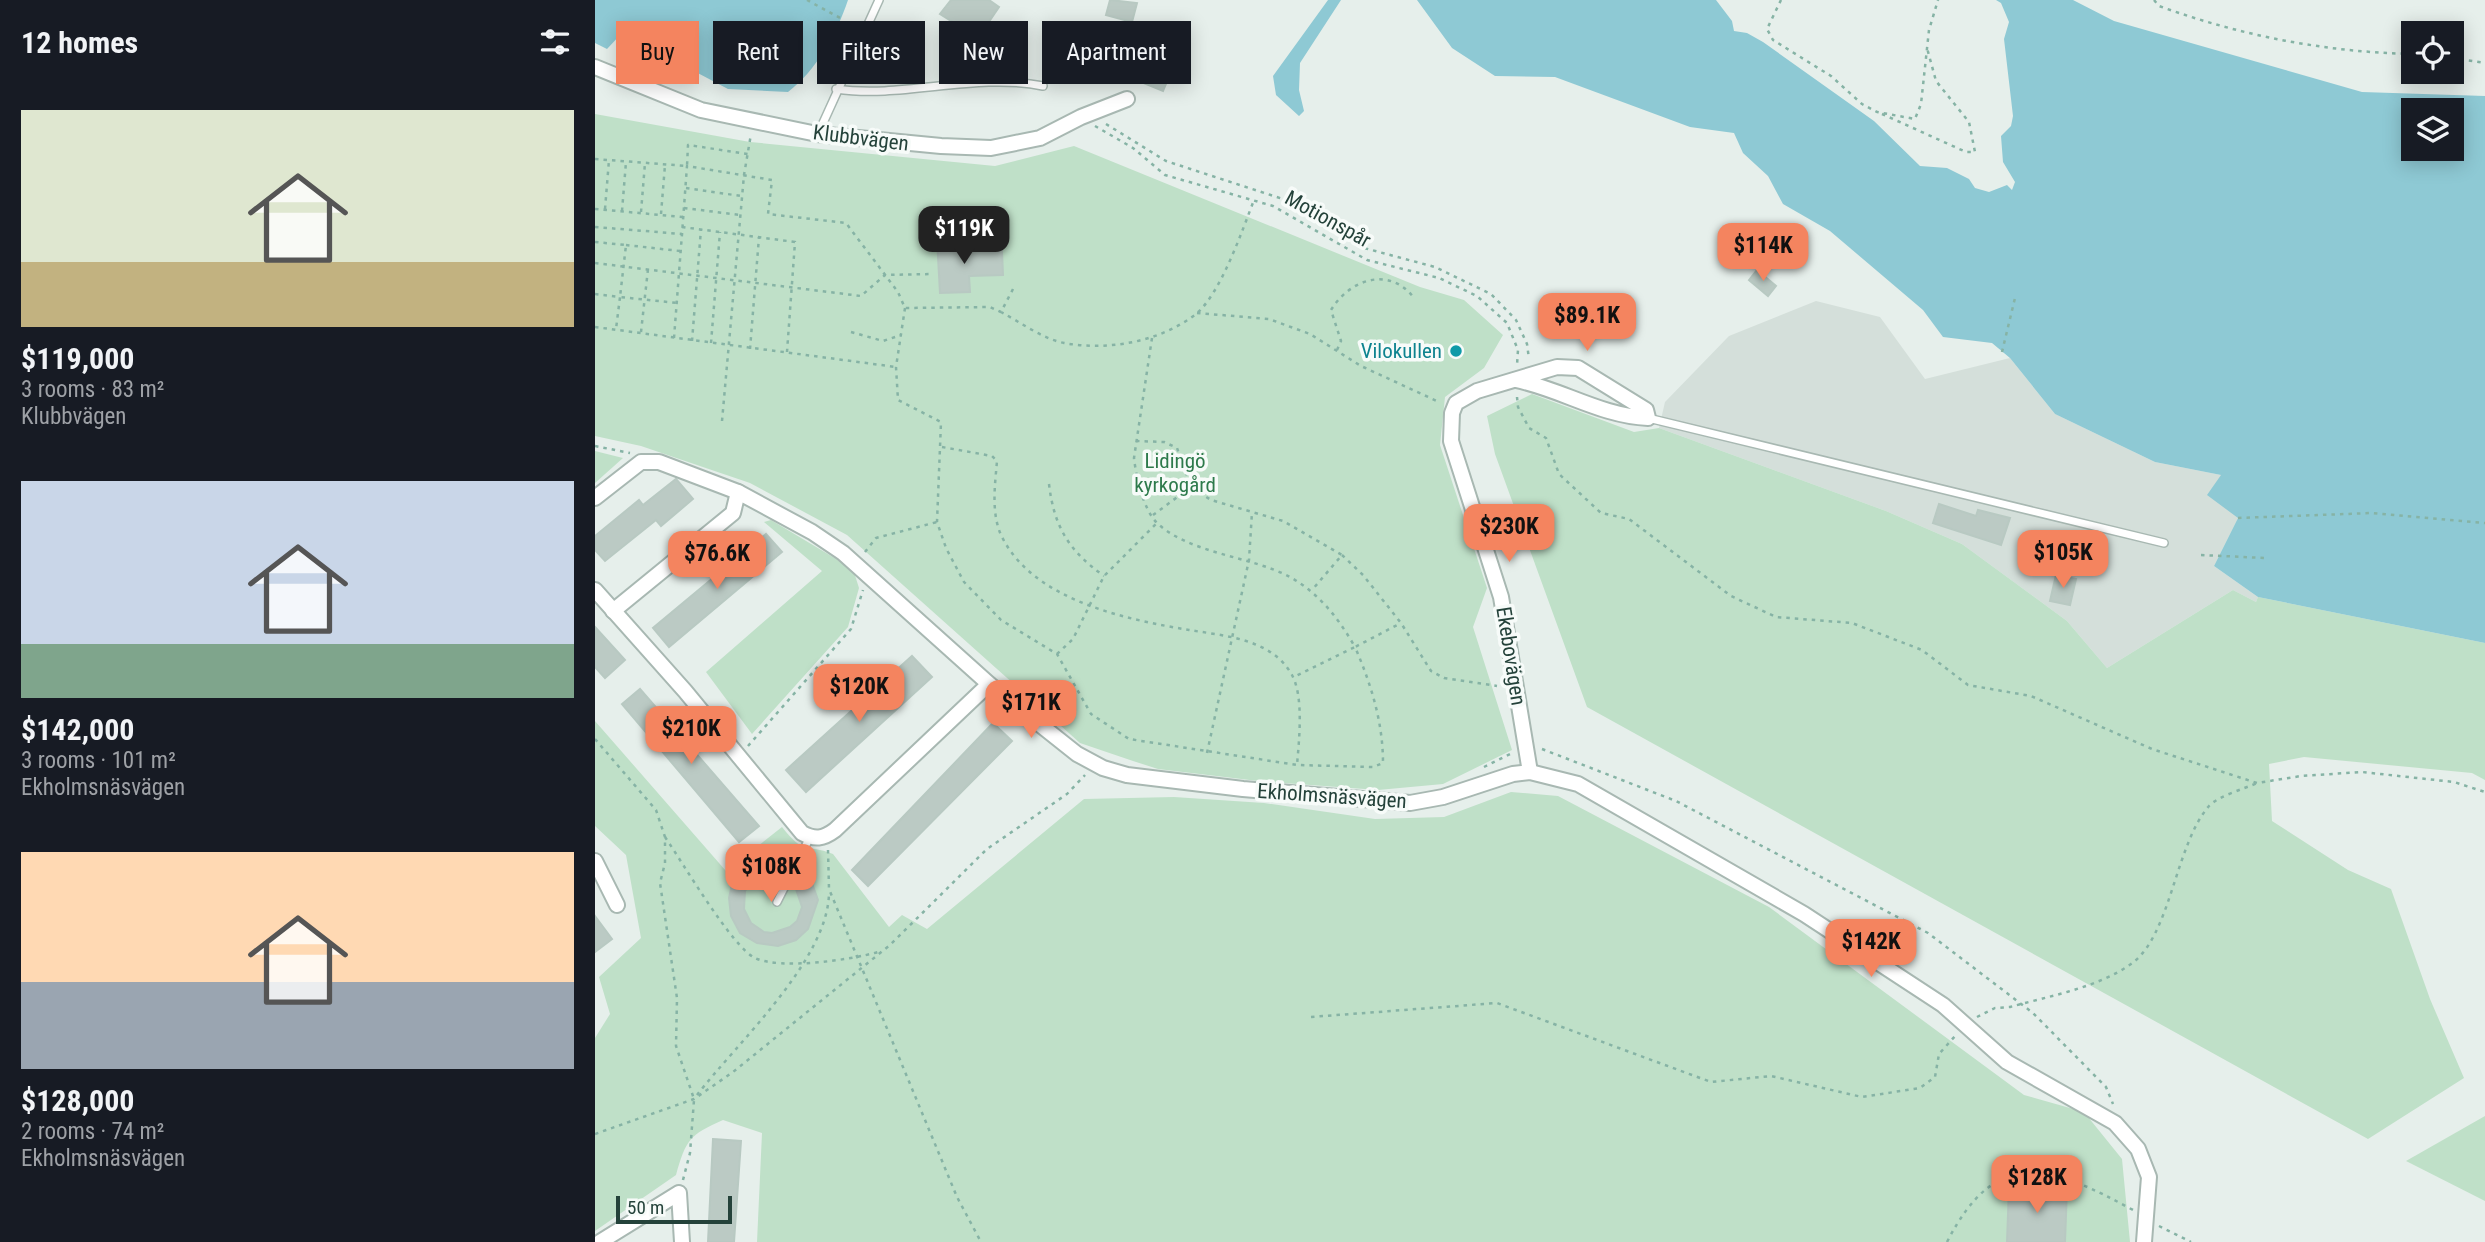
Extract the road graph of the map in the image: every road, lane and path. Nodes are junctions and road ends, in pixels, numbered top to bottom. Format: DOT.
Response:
graph roads {
  1 [pos="807,0"];
  2 [pos="879,0"];
  3 [pos="1781,0"];
  4 [pos="1938,0"];
  5 [pos="2154,0"];
  6 [pos="842,19"];
  7 [pos="1927,45"];
  8 [pos="2401,54"];
  9 [pos="2464,60"];
  10 [pos="2485,63"];
  11 [pos="595,67"];
  12 [pos="1043,86"];
  13 [pos="836,89"];
  14 [pos="1127,99"];
  15 [pos="1877,112"];
  16 [pos="1085,115"];
  17 [pos="753,120"];
  18 [pos="817,134"];
  19 [pos="748,154"];
  20 [pos="595,159"];
  21 [pos="609,160"];
  22 [pos="626,162"];
  23 [pos="645,163"];
  24 [pos="665,165"];
  25 [pos="687,166"];
  26 [pos="744,176"];
  27 [pos="686,188"];
  28 [pos="742,196"];
  29 [pos="1254,200"];
  30 [pos="684,208"];
  31 [pos="595,209"];
  32 [pos="605,210"];
  33 [pos="622,211"];
  34 [pos="641,213"];
  35 [pos="660,215"];
  36 [pos="741,215"];
  37 [pos="683,217"];
  38 [pos="595,227"];
  39 [pos="682,227"];
  40 [pos="701,229"];
  41 [pos="720,232"];
  42 [pos="682,234"];
  43 [pos="739,235"];
  44 [pos="759,237"];
  45 [pos="595,242"];
  46 [pos="626,245"];
  47 [pos="680,251"];
  48 [pos="595,263"];
  49 [pos="624,267"];
  50 [pos="647,269"];
  51 [pos="679,273"];
  52 [pos="932,274"];
  53 [pos="698,275"];
  54 [pos="885,275"];
  55 [pos="716,277"];
  56 [pos="736,280"];
  57 [pos="755,282"];
  58 [pos="792,286"];
  59 [pos="1013,289"];
  60 [pos="595,294"];
  61 [pos="620,297"];
  62 [pos="1414,298"];
  63 [pos="2015,298"];
  64 [pos="645,300"];
  65 [pos="677,303"];
  66 [pos="905,308"];
  67 [pos="1001,312"];
  68 [pos="1197,313"];
  69 [pos="595,327"];
  70 [pos="616,330"];
  71 [pos="851,331"];
  72 [pos="641,333"];
  73 [pos="901,335"];
  74 [pos="674,338"];
  75 [pos="1152,338"];
  76 [pos="692,341"];
  77 [pos="711,343"];
  78 [pos="730,346"];
  79 [pos="750,349"];
  80 [pos="1337,350"];
  81 [pos="2002,352"];
  82 [pos="787,353"];
  83 [pos="896,367"];
  84 [pos="1521,378"];
  85 [pos="1456,403"];
  86 [pos="1648,418"];
  87 [pos="722,421"];
  88 [pos="1136,441"];
  89 [pos="595,446"];
  90 [pos="942,447"];
  91 [pos="630,453"];
  92 [pos="1049,484"];
  93 [pos="1191,487"];
  94 [pos="738,492"];
  95 [pos="595,498"];
  96 [pos="1252,512"];
  97 [pos="1153,515"];
  98 [pos="2238,518"];
  99 [pos="937,522"];
  100 [pos="1157,523"];
  101 [pos="2485,523"];
  102 [pos="2164,543"];
  103 [pos="1342,555"];
  104 [pos="2201,555"];
  105 [pos="2265,558"];
  106 [pos="1249,560"];
  107 [pos="853,562"];
  108 [pos="867,575"];
  109 [pos="1104,576"];
  110 [pos="595,590"];
  111 [pos="1311,591"];
  112 [pos="1088,603"];
  113 [pos="613,611"];
  114 [pos="1401,623"];
  115 [pos="1233,637"];
  116 [pos="1355,647"];
  117 [pos="1057,654"];
  118 [pos="1294,677"];
  119 [pos="989,684"];
  120 [pos="1497,686"];
  121 [pos="595,739"];
  122 [pos="1520,744"];
  123 [pos="1207,753"];
  124 [pos="739,757"];
  125 [pos="1297,765"];
  126 [pos="1092,768"];
  127 [pos="1478,770"];
  128 [pos="1530,772"];
  129 [pos="2257,783"];
  130 [pos="2485,792"];
  131 [pos="827,836"];
  132 [pos="665,837"];
  133 [pos="810,837"];
  134 [pos="595,861"];
  135 [pos="829,889"];
  136 [pos="777,902"];
  137 [pos="617,905"];
  138 [pos="880,952"];
  139 [pos="860,957"];
  140 [pos="801,963"];
  141 [pos="863,965"];
  142 [pos="2021,1003"];
  143 [pos="1311,1017"];
  144 [pos="1967,1026"];
  145 [pos="694,1099"];
  146 [pos="2117,1111"];
  147 [pos="595,1134"];
  148 [pos="679,1193"];
  149 [pos="2148,1218"];
  150 [pos="600,1242"];
  151 [pos="682,1242"];
  152 [pos="981,1242"];
  153 [pos="1947,1242"];
  154 [pos="2144,1242"];
  155 [pos="2190,1242"];
  1 -- 6 [label="path"];
  2 -- 13 [label="lane"];
  3 -- 15 [label="path"];
  4 -- 7 [label="path"];
  5 -- 8 [label="path"];
  7 -- 15 [label="path"];
  7 -- 15 [label="path"];
  9 -- 10 [label="path"];
  11 -- 17 [label="street, Klubbvägen"];
  12 -- 13 [label="lane"];
  13 -- 18 [label="lane"];
  14 -- 16 [label="street, Klubbvägen"];
  16 -- 18 [label="street, Klubbvägen"];
  16 -- 29 [label="path, Motionspår"];
  16 -- 84 [label="path"];
  17 -- 18 [label="street, Klubbvägen"];
  17 -- 19 [label="path"];
  19 -- 25 [label="path"];
  19 -- 26 [label="path"];
  20 -- 21 [label="path"];
  21 -- 22 [label="path"];
  21 -- 32 [label="path"];
  22 -- 23 [label="path"];
  22 -- 33 [label="path"];
  23 -- 24 [label="path"];
  23 -- 34 [label="path"];
  24 -- 25 [label="path"];
  24 -- 35 [label="path"];
  25 -- 26 [label="path"];
  25 -- 27 [label="path"];
  26 -- 28 [label="path"];
  26 -- 54 [label="path"];
  27 -- 28 [label="path"];
  27 -- 30 [label="path"];
  28 -- 36 [label="path"];
  29 -- 68 [label="path"];
  29 -- 84 [label="path, Motionspår"];
  30 -- 36 [label="path"];
  30 -- 37 [label="path"];
  31 -- 32 [label="path"];
  32 -- 33 [label="path"];
  33 -- 34 [label="path"];
  34 -- 35 [label="path"];
  35 -- 37 [label="path"];
  36 -- 43 [label="path"];
  37 -- 39 [label="path"];
  38 -- 42 [label="path"];
  39 -- 40 [label="path"];
  39 -- 42 [label="path"];
  40 -- 41 [label="path"];
  40 -- 53 [label="path"];
  41 -- 43 [label="path"];
  41 -- 55 [label="path"];
  42 -- 47 [label="path"];
  43 -- 44 [label="path"];
  43 -- 56 [label="path"];
  44 -- 57 [label="path"];
  44 -- 58 [label="path"];
  45 -- 46 [label="path"];
  46 -- 47 [label="path"];
  46 -- 49 [label="path"];
  47 -- 51 [label="path"];
  48 -- 49 [label="path"];
  49 -- 50 [label="path"];
  49 -- 61 [label="path"];
  50 -- 51 [label="path"];
  50 -- 64 [label="path"];
  51 -- 53 [label="path"];
  51 -- 65 [label="path"];
  52 -- 54 [label="path"];
  53 -- 55 [label="path"];
  53 -- 76 [label="path"];
  54 -- 58 [label="path"];
  54 -- 66 [label="path"];
  55 -- 56 [label="path"];
  55 -- 77 [label="path"];
  56 -- 57 [label="path"];
  56 -- 78 [label="path"];
  57 -- 58 [label="path"];
  57 -- 79 [label="path"];
  58 -- 82 [label="path"];
  59 -- 67 [label="path"];
  60 -- 61 [label="path"];
  61 -- 64 [label="path"];
  61 -- 70 [label="path"];
  62 -- 80 [label="path"];
  63 -- 81 [label="path"];
  64 -- 65 [label="path"];
  64 -- 72 [label="path"];
  65 -- 74 [label="path"];
  66 -- 67 [label="path"];
  66 -- 73 [label="path"];
  67 -- 75 [label="path"];
  68 -- 75 [label="path"];
  68 -- 80 [label="path"];
  69 -- 70 [label="path"];
  70 -- 72 [label="path"];
  71 -- 73 [label="path"];
  72 -- 74 [label="path"];
  73 -- 83 [label="path"];
  74 -- 76 [label="path"];
  75 -- 88 [label="path"];
  76 -- 77 [label="path"];
  77 -- 78 [label="path"];
  78 -- 79 [label="path"];
  78 -- 87 [label="path"];
  79 -- 82 [label="path"];
  80 -- 85 [label="path"];
  82 -- 83 [label="path"];
  83 -- 90 [label="path"];
  84 -- 85 [label="street"];
  84 -- 86 [label="street"];
  84 -- 86 [label="street"];
  84 -- 129 [label="path"];
  85 -- 122 [label="street, Ekebovägen"];
  86 -- 102 [label="lane"];
  88 -- 93 [label="path"];
  88 -- 97 [label="path"];
  89 -- 91 [label="path"];
  90 -- 99 [label="path"];
  90 -- 112 [label="path"];
  92 -- 109 [label="path"];
  93 -- 96 [label="path"];
  93 -- 97 [label="path"];
  94 -- 95 [label="street, Ekholmsnäsvägen"];
  94 -- 107 [label="street, Ekholmsnäsvägen"];
  94 -- 113 [label="street"];
  96 -- 103 [label="path"];
  96 -- 106 [label="path"];
  97 -- 100 [label="path"];
  98 -- 101 [label="path"];
  99 -- 107 [label="path"];
  99 -- 117 [label="path"];
  100 -- 106 [label="path"];
  100 -- 109 [label="path"];
  103 -- 111 [label="path"];
  103 -- 114 [label="path"];
  104 -- 105 [label="path"];
  106 -- 111 [label="path"];
  106 -- 115 [label="path"];
  107 -- 108 [label="street, Ekholmsnäsvägen"];
  108 -- 119 [label="street, Ekholmsnäsvägen"];
  108 -- 124 [label="path"];
  109 -- 112 [label="path"];
  110 -- 113 [label="street"];
  111 -- 116 [label="path"];
  112 -- 115 [label="path"];
  112 -- 117 [label="path"];
  113 -- 124 [label="street"];
  114 -- 116 [label="path"];
  114 -- 120 [label="path"];
  115 -- 118 [label="path"];
  115 -- 123 [label="path"];
  116 -- 118 [label="path"];
  116 -- 125 [label="path"];
  117 -- 123 [label="path"];
  118 -- 125 [label="path"];
  119 -- 128 [label="street, Ekholmsnäsvägen"];
  119 -- 131 [label="street"];
  121 -- 132 [label="path"];
  122 -- 127 [label="path"];
  122 -- 128 [label="street, Ekebovägen"];
  122 -- 142 [label="path"];
  123 -- 125 [label="path"];
  124 -- 133 [label="street"];
  126 -- 138 [label="path"];
  128 -- 144 [label="street, Ekholmsnäsvägen"];
  129 -- 130 [label="path"];
  129 -- 142 [label="path"];
  131 -- 133 [label="street"];
  131 -- 135 [label="path"];
  132 -- 140 [label="path"];
  132 -- 145 [label="path"];
  133 -- 136 [label="lane"];
  134 -- 137 [label="street"];
  135 -- 139 [label="path"];
  135 -- 140 [label="path"];
  138 -- 139 [label="path"];
  138 -- 141 [label="path"];
  139 -- 140 [label="path"];
  139 -- 141 [label="path"];
  140 -- 145 [label="path"];
  141 -- 145 [label="path"];
  141 -- 152 [label="path"];
  142 -- 144 [label="path"];
  142 -- 146 [label="path"];
  143 -- 144 [label="path"];
  144 -- 149 [label="street, Ekholmsnäsvägen"];
  145 -- 147 [label="path"];
  145 -- 148 [label="path"];
  148 -- 150 [label="street"];
  148 -- 151 [label="street"];
  149 -- 153 [label="path"];
  149 -- 154 [label="street, Ekholmsnäsvägen"];
  149 -- 155 [label="path"];
}
